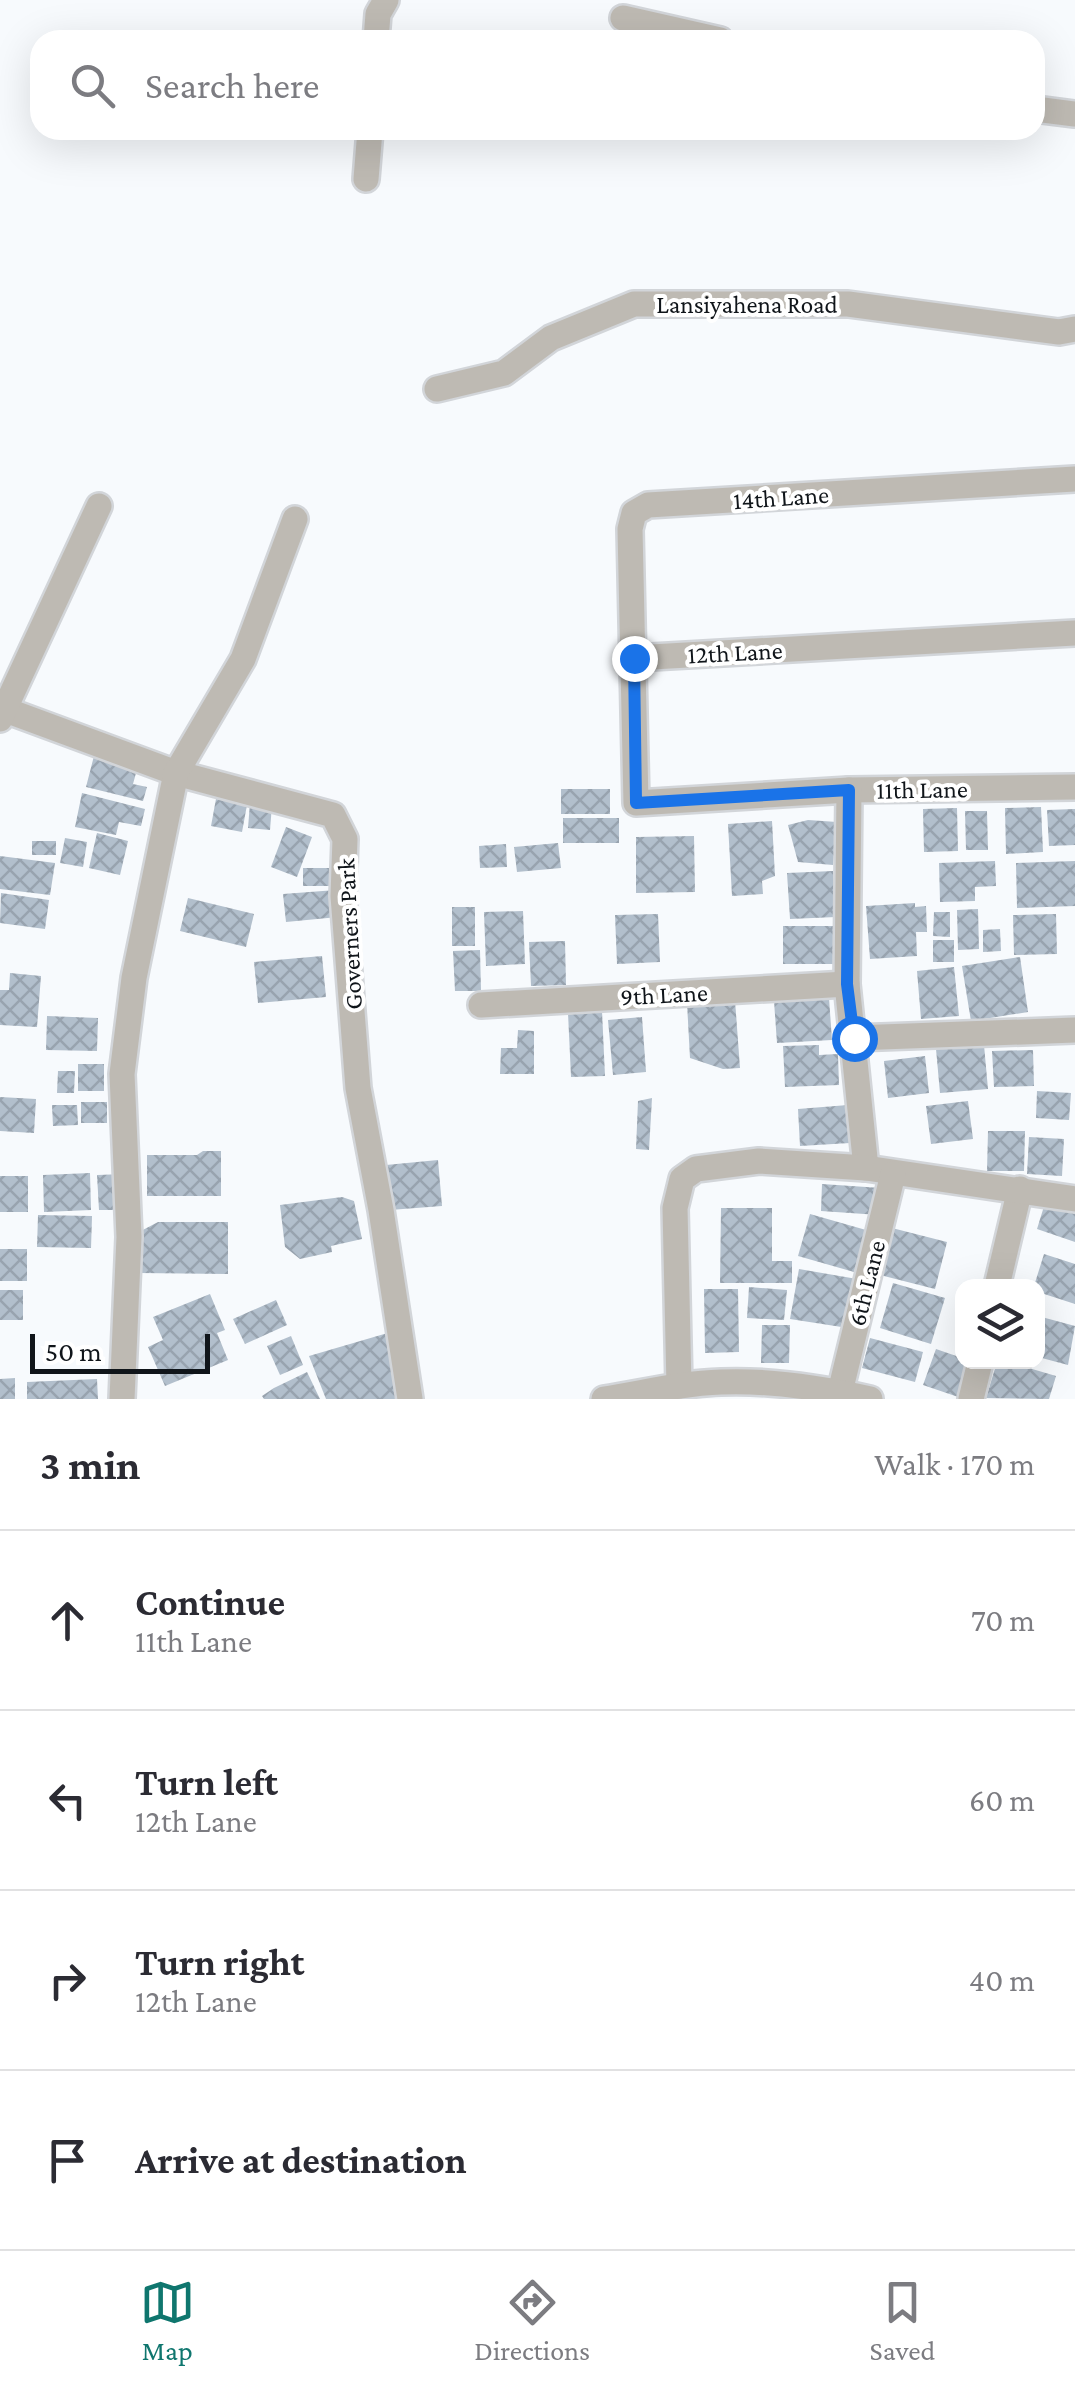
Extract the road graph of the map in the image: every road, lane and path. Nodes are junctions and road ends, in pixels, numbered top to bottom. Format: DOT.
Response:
graph roads {
  1 [pos="386,0"];
  2 [pos="623,18"];
  3 [pos="377,30"];
  4 [pos="676,30"];
  5 [pos="1045,110"];
  6 [pos="1075,114"];
  7 [pos="369,140"];
  8 [pos="366,179"];
  9 [pos="1075,329"];
  10 [pos="438,388"];
  11 [pos="1075,479"];
  12 [pos="99,506"];
  13 [pos="295,519"];
  14 [pos="1075,632"];
  15 [pos="634,658"];
  16 [pos="1,714"];
  17 [pos="176,773"];
  18 [pos="1075,787"];
  19 [pos="849,790"];
  20 [pos="847,984"];
  21 [pos="481,1005"];
  22 [pos="1075,1030"];
  23 [pos="854,1038"];
  24 [pos="866,1168"];
  25 [pos="893,1174"];
  26 [pos="1020,1189"];
  27 [pos="1073,1192"];
  28 [pos="999,1279"];
  29 [pos="978,1369"];
  30 [pos="679,1386"];
  31 [pos="840,1392"];
  32 [pos="122,1399"];
  33 [pos="410,1399"];
  34 [pos="604,1399"];
  35 [pos="870,1399"];
  36 [pos="971,1399"];
  1 -- 3 [label="street"];
  2 -- 4 [label="street"];
  5 -- 6 [label="street"];
  7 -- 8 [label="street"];
  9 -- 10 [label="street, Lansiyahena Road"];
  11 -- 15 [label="street, 14th Lane"];
  12 -- 16 [label="street"];
  13 -- 17 [label="street"];
  14 -- 15 [label="street, 12th Lane"];
  15 -- 19 [label="street"];
  16 -- 17 [label="street, Governers Park"];
  17 -- 32 [label="street"];
  17 -- 33 [label="street, Governers Park"];
  18 -- 19 [label="street, 11th Lane"];
  19 -- 20 [label="street, 11th Lane"];
  20 -- 21 [label="street, 9th Lane"];
  20 -- 23 [label="street, 11th Lane"];
  22 -- 23 [label="street"];
  23 -- 24 [label="street, 11th Lane"];
  24 -- 25 [label="street"];
  24 -- 30 [label="street"];
  25 -- 26 [label="street"];
  25 -- 31 [label="street, 6th Lane"];
  26 -- 27 [label="street"];
  26 -- 28 [label="street"];
  29 -- 36 [label="street"];
  30 -- 31 [label="street"];
  30 -- 34 [label="street"];
  31 -- 35 [label="street"];
}
